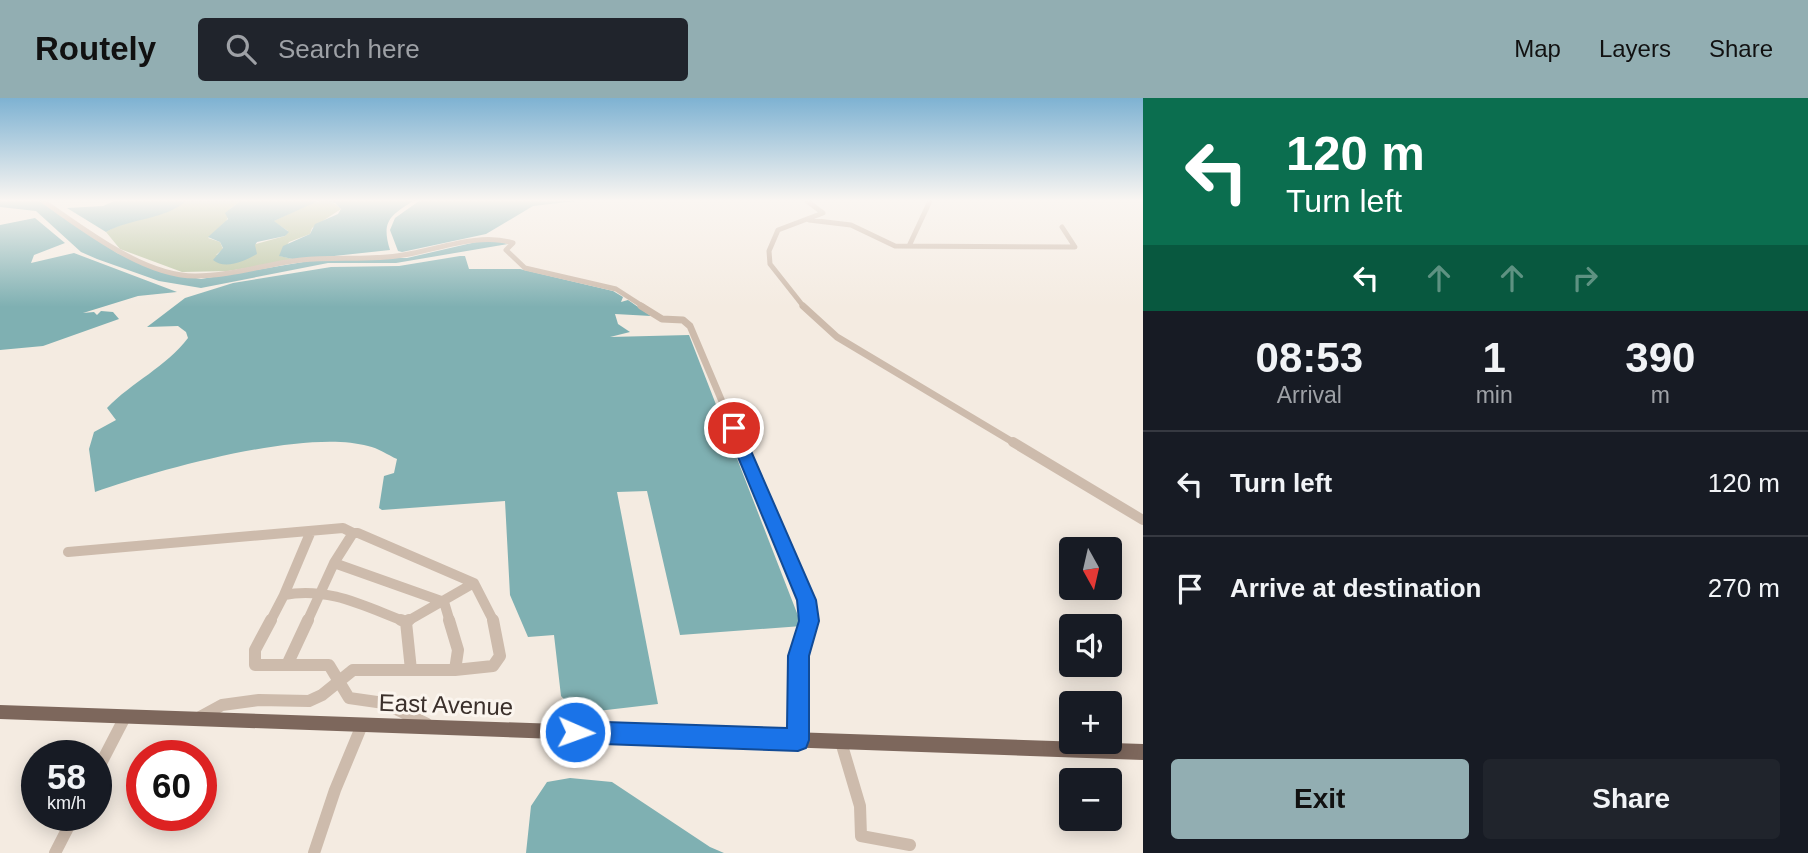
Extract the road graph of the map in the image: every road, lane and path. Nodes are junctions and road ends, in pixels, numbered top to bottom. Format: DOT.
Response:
graph roads {
  1 [pos="95,236"];
  2 [pos="775,236"];
  3 [pos="875,236"];
  4 [pos="914,236"];
  5 [pos="1068,236"];
  6 [pos="909,246"];
  7 [pos="1143,520"];
  8 [pos="311,531"];
  9 [pos="353,533"];
  10 [pos="68,552"];
  11 [pos="334,563"];
  12 [pos="474,583"];
  13 [pos="322,592"];
  14 [pos="284,595"];
  15 [pos="444,601"];
  16 [pos="406,622"];
  17 [pos="287,665"];
  18 [pos="411,670"];
  19 [pos="456,670"];
  20 [pos="338,680"];
  21 [pos="0,712"];
  22 [pos="125,717"];
  23 [pos="197,719"];
  24 [pos="362,725"];
  25 [pos="435,727"];
  26 [pos="798,740"];
  27 [pos="112,742"];
  28 [pos="841,742"];
  29 [pos="1143,752"];
  30 [pos="66,831"];
  31 [pos="910,845"];
  32 [pos="55,853"];
  33 [pos="314,853"];
  1 -- 26 [label="street"];
  2 -- 7 [label="street"];
  3 -- 6 [label="street"];
  4 -- 6 [label="street"];
  5 -- 6 [label="street"];
  8 -- 9 [label="street"];
  8 -- 10 [label="street"];
  8 -- 14 [label="street"];
  9 -- 11 [label="street"];
  9 -- 12 [label="street"];
  11 -- 13 [label="street"];
  11 -- 15 [label="street"];
  12 -- 15 [label="street"];
  12 -- 19 [label="street"];
  13 -- 14 [label="street"];
  13 -- 16 [label="street"];
  13 -- 17 [label="street"];
  14 -- 17 [label="street"];
  15 -- 16 [label="street"];
  15 -- 19 [label="street"];
  16 -- 18 [label="street"];
  17 -- 20 [label="street"];
  18 -- 19 [label="street"];
  18 -- 20 [label="street"];
  20 -- 23 [label="street"];
  20 -- 25 [label="street"];
  21 -- 22 [label="main road, East Avenue"];
  22 -- 23 [label="main road, East Avenue"];
  22 -- 27 [label="street"];
  23 -- 24 [label="main road, East Avenue"];
  24 -- 25 [label="main road, East Avenue"];
  24 -- 33 [label="street"];
  25 -- 26 [label="main road, East Avenue"];
  26 -- 28 [label="main road, East Avenue"];
  28 -- 29 [label="main road, East Avenue"];
  28 -- 31 [label="street"];
  30 -- 32 [label="street"];
}
